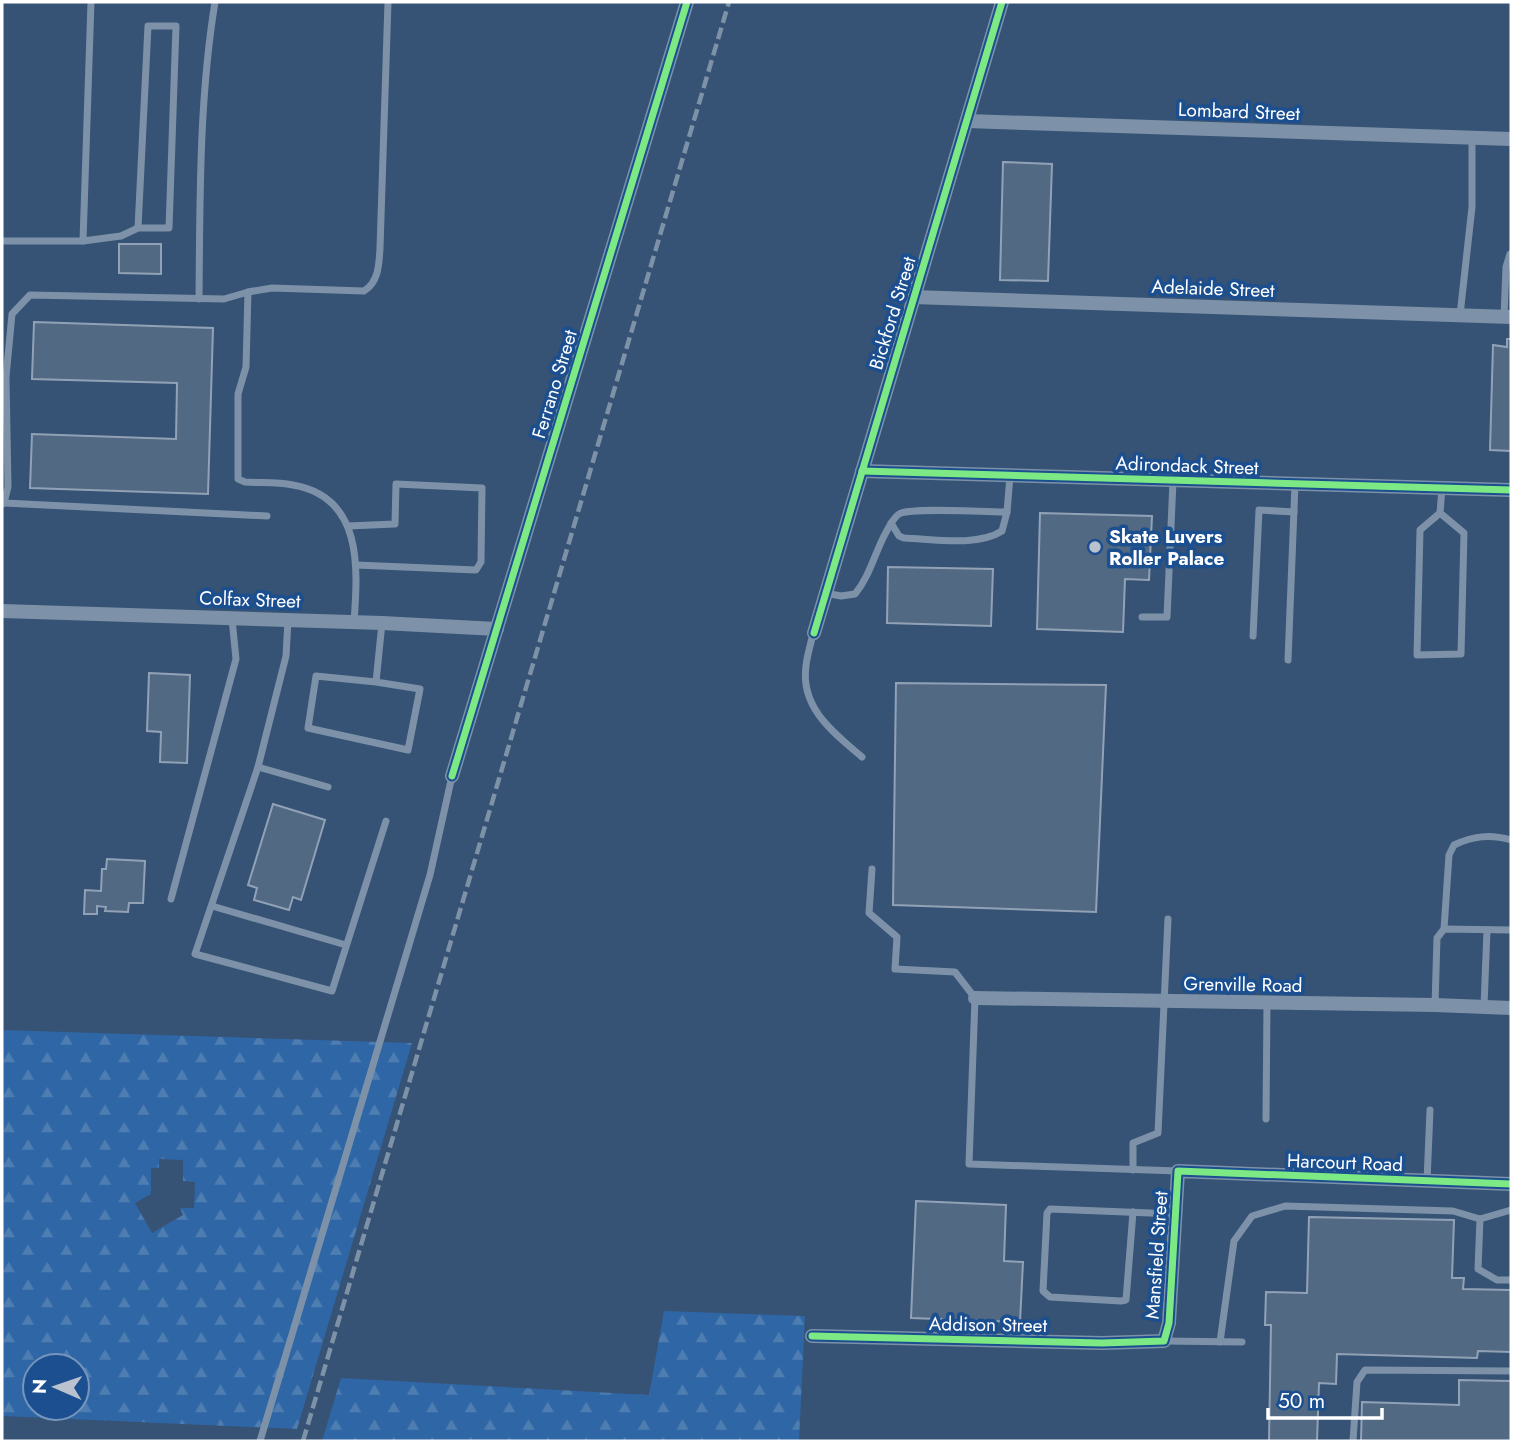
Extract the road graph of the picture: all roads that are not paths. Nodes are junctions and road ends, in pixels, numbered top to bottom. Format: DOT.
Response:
graph roads {
  1 [pos="91,2"];
  2 [pos="215,2"];
  3 [pos="388,2"];
  4 [pos="687,2"];
  5 [pos="1002,2"];
  6 [pos="967,121"];
  7 [pos="1472,138"];
  8 [pos="1511,139"];
  9 [pos="138,228"];
  10 [pos="83,241"];
  11 [pos="2,242"];
  12 [pos="1510,254"];
  13 [pos="248,292"];
  14 [pos="913,298"];
  15 [pos="199,299"];
  16 [pos="1460,315"];
  17 [pos="1508,317"];
  18 [pos="862,471"];
  19 [pos="1010,475"];
  20 [pos="1173,480"];
  21 [pos="1295,484"];
  22 [pos="1442,488"];
  23 [pos="1511,490"];
  24 [pos="3,504"];
  25 [pos="1007,512"];
  26 [pos="1294,512"];
  27 [pos="1440,513"];
  28 [pos="267,516"];
  29 [pos="891,523"];
  30 [pos="348,526"];
  31 [pos="356,565"];
  32 [pos="825,593"];
  33 [pos="2,611"];
  34 [pos="1142,617"];
  35 [pos="232,618"];
  36 [pos="288,620"];
  37 [pos="354,622"];
  38 [pos="382,623"];
  39 [pos="497,629"];
  40 [pos="814,633"];
  41 [pos="1253,636"];
  42 [pos="1288,660"];
  43 [pos="376,682"];
  44 [pos="862,757"];
  45 [pos="258,767"];
  46 [pos="452,776"];
  47 [pos="328,787"];
  48 [pos="386,821"];
  49 [pos="1511,840"];
  50 [pos="872,869"];
  51 [pos="171,899"];
  52 [pos="212,906"];
  53 [pos="1168,919"];
  54 [pos="1444,929"];
  55 [pos="1487,930"];
  56 [pos="1511,930"];
  57 [pos="346,945"];
  58 [pos="975,998"];
  59 [pos="1163,1002"];
  60 [pos="1267,1004"];
  61 [pos="1434,1005"];
  62 [pos="1483,1007"];
  63 [pos="1511,1008"];
  64 [pos="1430,1110"];
  65 [pos="1266,1119"];
  66 [pos="1133,1170"];
  67 [pos="1178,1171"];
  68 [pos="1427,1181"];
  69 [pos="1511,1184"];
  70 [pos="1511,1210"];
  71 [pos="1133,1212"];
  72 [pos="1175,1214"];
  73 [pos="1480,1219"];
  74 [pos="1511,1280"];
  75 [pos="812,1336"];
  76 [pos="1164,1341"];
  77 [pos="1220,1342"];
  78 [pos="1242,1342"];
  79 [pos="1511,1371"];
  80 [pos="260,1441"];
  81 [pos="1353,1441"];
  1 -- 10 [label="lane"];
  2 -- 15 [label="lane"];
  3 -- 13 [label="lane"];
  4 -- 39 [label="street, Ferrano Street"];
  5 -- 6 [label="street, Bickford Street"];
  6 -- 7 [label="street, Lombard Street"];
  6 -- 14 [label="street, Bickford Street"];
  7 -- 8 [label="street, Lombard Street"];
  7 -- 16 [label="lane"];
  9 -- 9 [label="lane"];
  9 -- 10 [label="lane"];
  10 -- 11 [label="lane"];
  12 -- 17 [label="lane"];
  13 -- 15 [label="lane"];
  13 -- 30 [label="lane"];
  14 -- 16 [label="street, Adelaide Street"];
  14 -- 18 [label="street, Bickford Street"];
  15 -- 24 [label="lane"];
  16 -- 17 [label="street, Adelaide Street"];
  18 -- 19 [label="street, Adirondack Street"];
  18 -- 32 [label="street, Bickford Street"];
  19 -- 20 [label="street, Adirondack Street"];
  19 -- 25 [label="lane"];
  20 -- 21 [label="street, Adirondack Street"];
  20 -- 34 [label="lane"];
  21 -- 22 [label="street, Adirondack Street"];
  21 -- 26 [label="lane"];
  22 -- 23 [label="street, Adirondack Street"];
  22 -- 27 [label="lane"];
  24 -- 28 [label="lane"];
  25 -- 29 [label="lane"];
  25 -- 29 [label="lane"];
  26 -- 41 [label="lane"];
  26 -- 42 [label="lane"];
  27 -- 27 [label="lane"];
  29 -- 32 [label="lane"];
  30 -- 31 [label="lane"];
  30 -- 31 [label="lane"];
  31 -- 37 [label="lane"];
  32 -- 40 [label="street, Bickford Street"];
  33 -- 35 [label="street, Colfax Street"];
  35 -- 36 [label="street, Colfax Street"];
  35 -- 51 [label="lane"];
  36 -- 37 [label="street, Colfax Street"];
  36 -- 45 [label="lane"];
  37 -- 38 [label="street, Colfax Street"];
  38 -- 39 [label="street, Colfax Street"];
  38 -- 43 [label="lane"];
  39 -- 46 [label="street, Ferrano Street"];
  40 -- 44 [label="lane"];
  43 -- 43 [label="lane"];
  45 -- 47 [label="lane"];
  45 -- 52 [label="lane"];
  46 -- 80 [label="lane"];
  48 -- 57 [label="lane"];
  49 -- 54 [label="lane"];
  50 -- 58 [label="lane"];
  52 -- 57 [label="lane"];
  52 -- 57 [label="lane"];
  53 -- 59 [label="lane"];
  54 -- 55 [label="lane"];
  54 -- 61 [label="lane"];
  55 -- 56 [label="lane"];
  55 -- 62 [label="lane"];
  58 -- 59 [label="street, Grenville Road"];
  58 -- 66 [label="lane"];
  59 -- 60 [label="street, Grenville Road"];
  59 -- 66 [label="lane"];
  60 -- 61 [label="street, Grenville Road"];
  60 -- 65 [label="lane"];
  61 -- 62 [label="street, Grenville Road"];
  62 -- 63 [label="street, Grenville Road"];
  64 -- 68 [label="lane"];
  66 -- 67 [label="lane"];
  67 -- 68 [label="street, Harcourt Road"];
  67 -- 72 [label="street, Mansfield Street"];
  68 -- 69 [label="street, Harcourt Road"];
  70 -- 73 [label="lane"];
  71 -- 71 [label="lane"];
  71 -- 72 [label="lane"];
  72 -- 76 [label="street, Mansfield Street"];
  73 -- 74 [label="lane"];
  73 -- 77 [label="lane"];
  75 -- 76 [label="street, Addison Street"];
  76 -- 77 [label="lane"];
  77 -- 78 [label="lane"];
  79 -- 81 [label="lane"];
}
